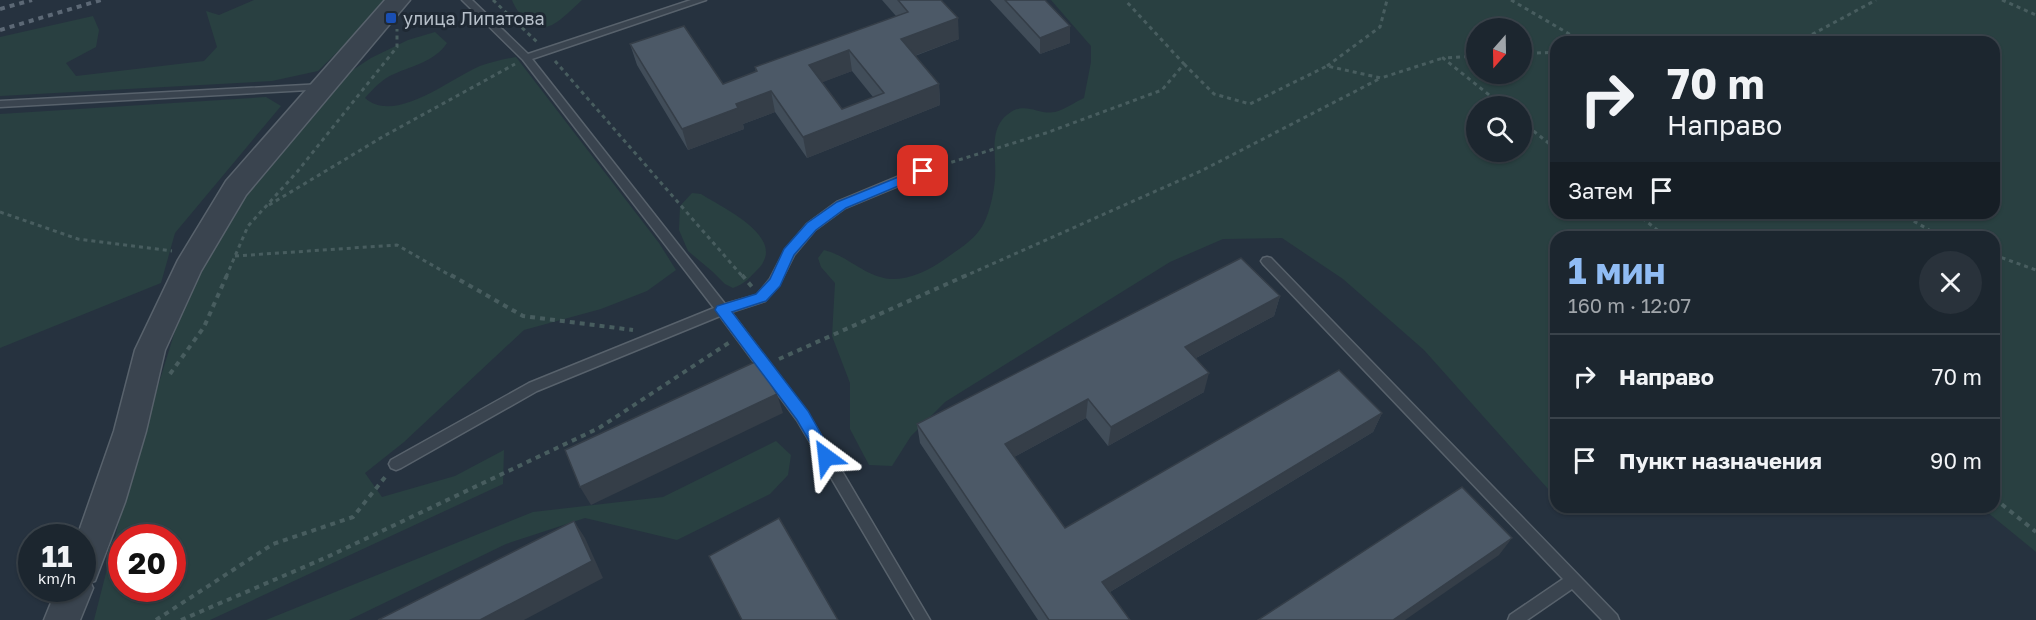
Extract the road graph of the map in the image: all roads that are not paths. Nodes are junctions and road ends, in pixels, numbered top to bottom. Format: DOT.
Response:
graph roads {
  1 [pos="467,0"];
  2 [pos="701,0"];
  3 [pos="397,1"];
  4 [pos="526,58"];
  5 [pos="323,87"];
  6 [pos="0,104"];
  7 [pos="923,171"];
  8 [pos="1267,261"];
  9 [pos="722,310"];
  10 [pos="396,464"];
  11 [pos="96,532"];
  12 [pos="1573,580"];
  13 [pos="69,602"];
  14 [pos="62,620"];
  15 [pos="923,620"];
  16 [pos="1515,620"];
  17 [pos="1612,620"];
  1 -- 4 [label="lane"];
  2 -- 4 [label="lane"];
  3 -- 5 [label="street"];
  4 -- 9 [label="lane"];
  5 -- 6 [label="lane"];
  5 -- 11 [label="street"];
  7 -- 9 [label="lane"];
  8 -- 12 [label="lane"];
  9 -- 10 [label="lane"];
  9 -- 15 [label="lane"];
  12 -- 16 [label="lane"];
  12 -- 17 [label="lane"];
  13 -- 14 [label="street"];
}
